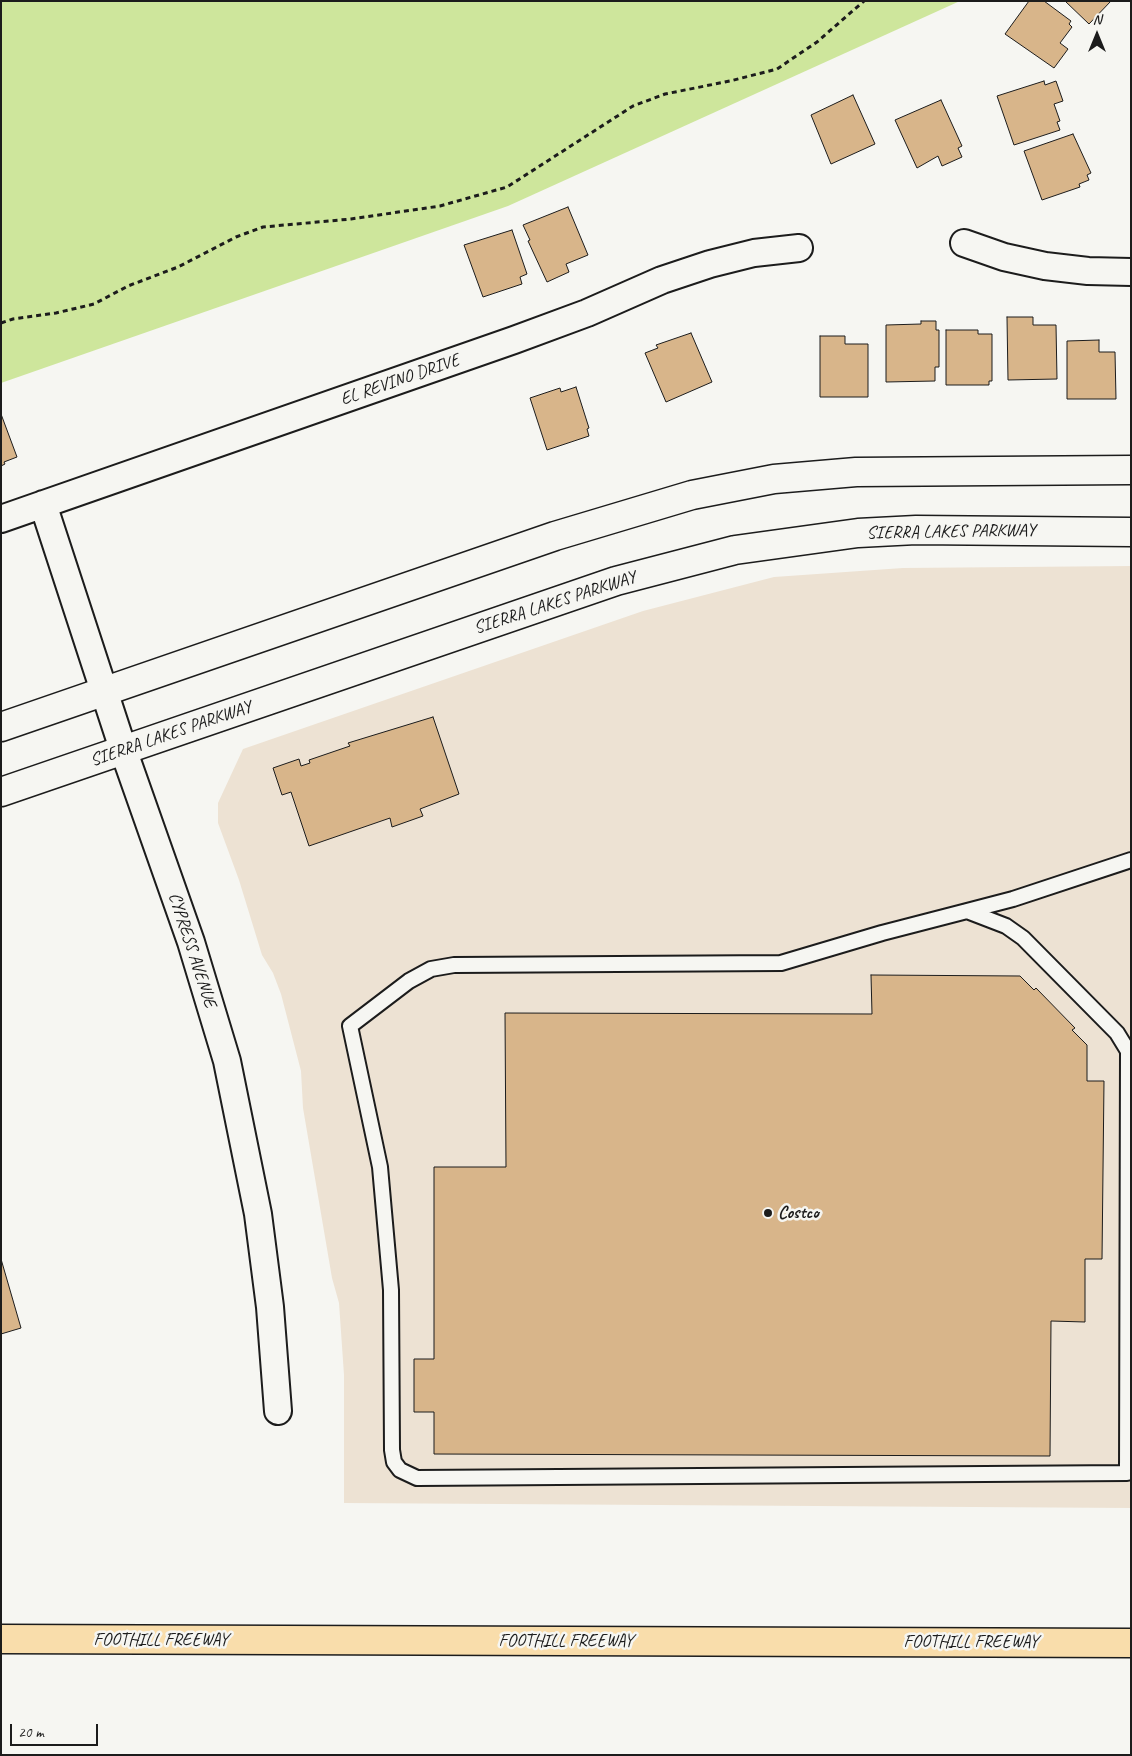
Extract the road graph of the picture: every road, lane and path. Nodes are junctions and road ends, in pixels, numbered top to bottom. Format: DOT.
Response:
graph roads {
  1 [pos="864,1"];
  2 [pos="964,243"];
  3 [pos="798,248"];
  4 [pos="1131,272"];
  5 [pos="1,323"];
  6 [pos="1131,470"];
  7 [pos="43,504"];
  8 [pos="1,518"];
  9 [pos="1131,532"];
  10 [pos="104,691"];
  11 [pos="1,727"];
  12 [pos="123,749"];
  13 [pos="1,792"];
  14 [pos="1131,860"];
  15 [pos="967,911"];
  16 [pos="278,1411"];
  17 [pos="1,1639"];
  18 [pos="1131,1643"];
  1 -- 5 [label="path"];
  2 -- 4 [label="street"];
  3 -- 7 [label="street, EL REVINO DRIVE"];
  6 -- 10 [label="street"];
  7 -- 8 [label="street, EL REVINO DRIVE"];
  7 -- 10 [label="street, CYPRESS AVENUE"];
  9 -- 12 [label="street, SIERRA LAKES PARKWAY"];
  10 -- 11 [label="street"];
  10 -- 12 [label="street, CYPRESS AVENUE"];
  12 -- 13 [label="street, SIERRA LAKES PARKWAY"];
  12 -- 16 [label="street, CYPRESS AVENUE"];
  14 -- 15 [label="lane"];
  15 -- 15 [label="lane"];
  17 -- 18 [label="highway, FOOTHILL FREEWAY"];
}
